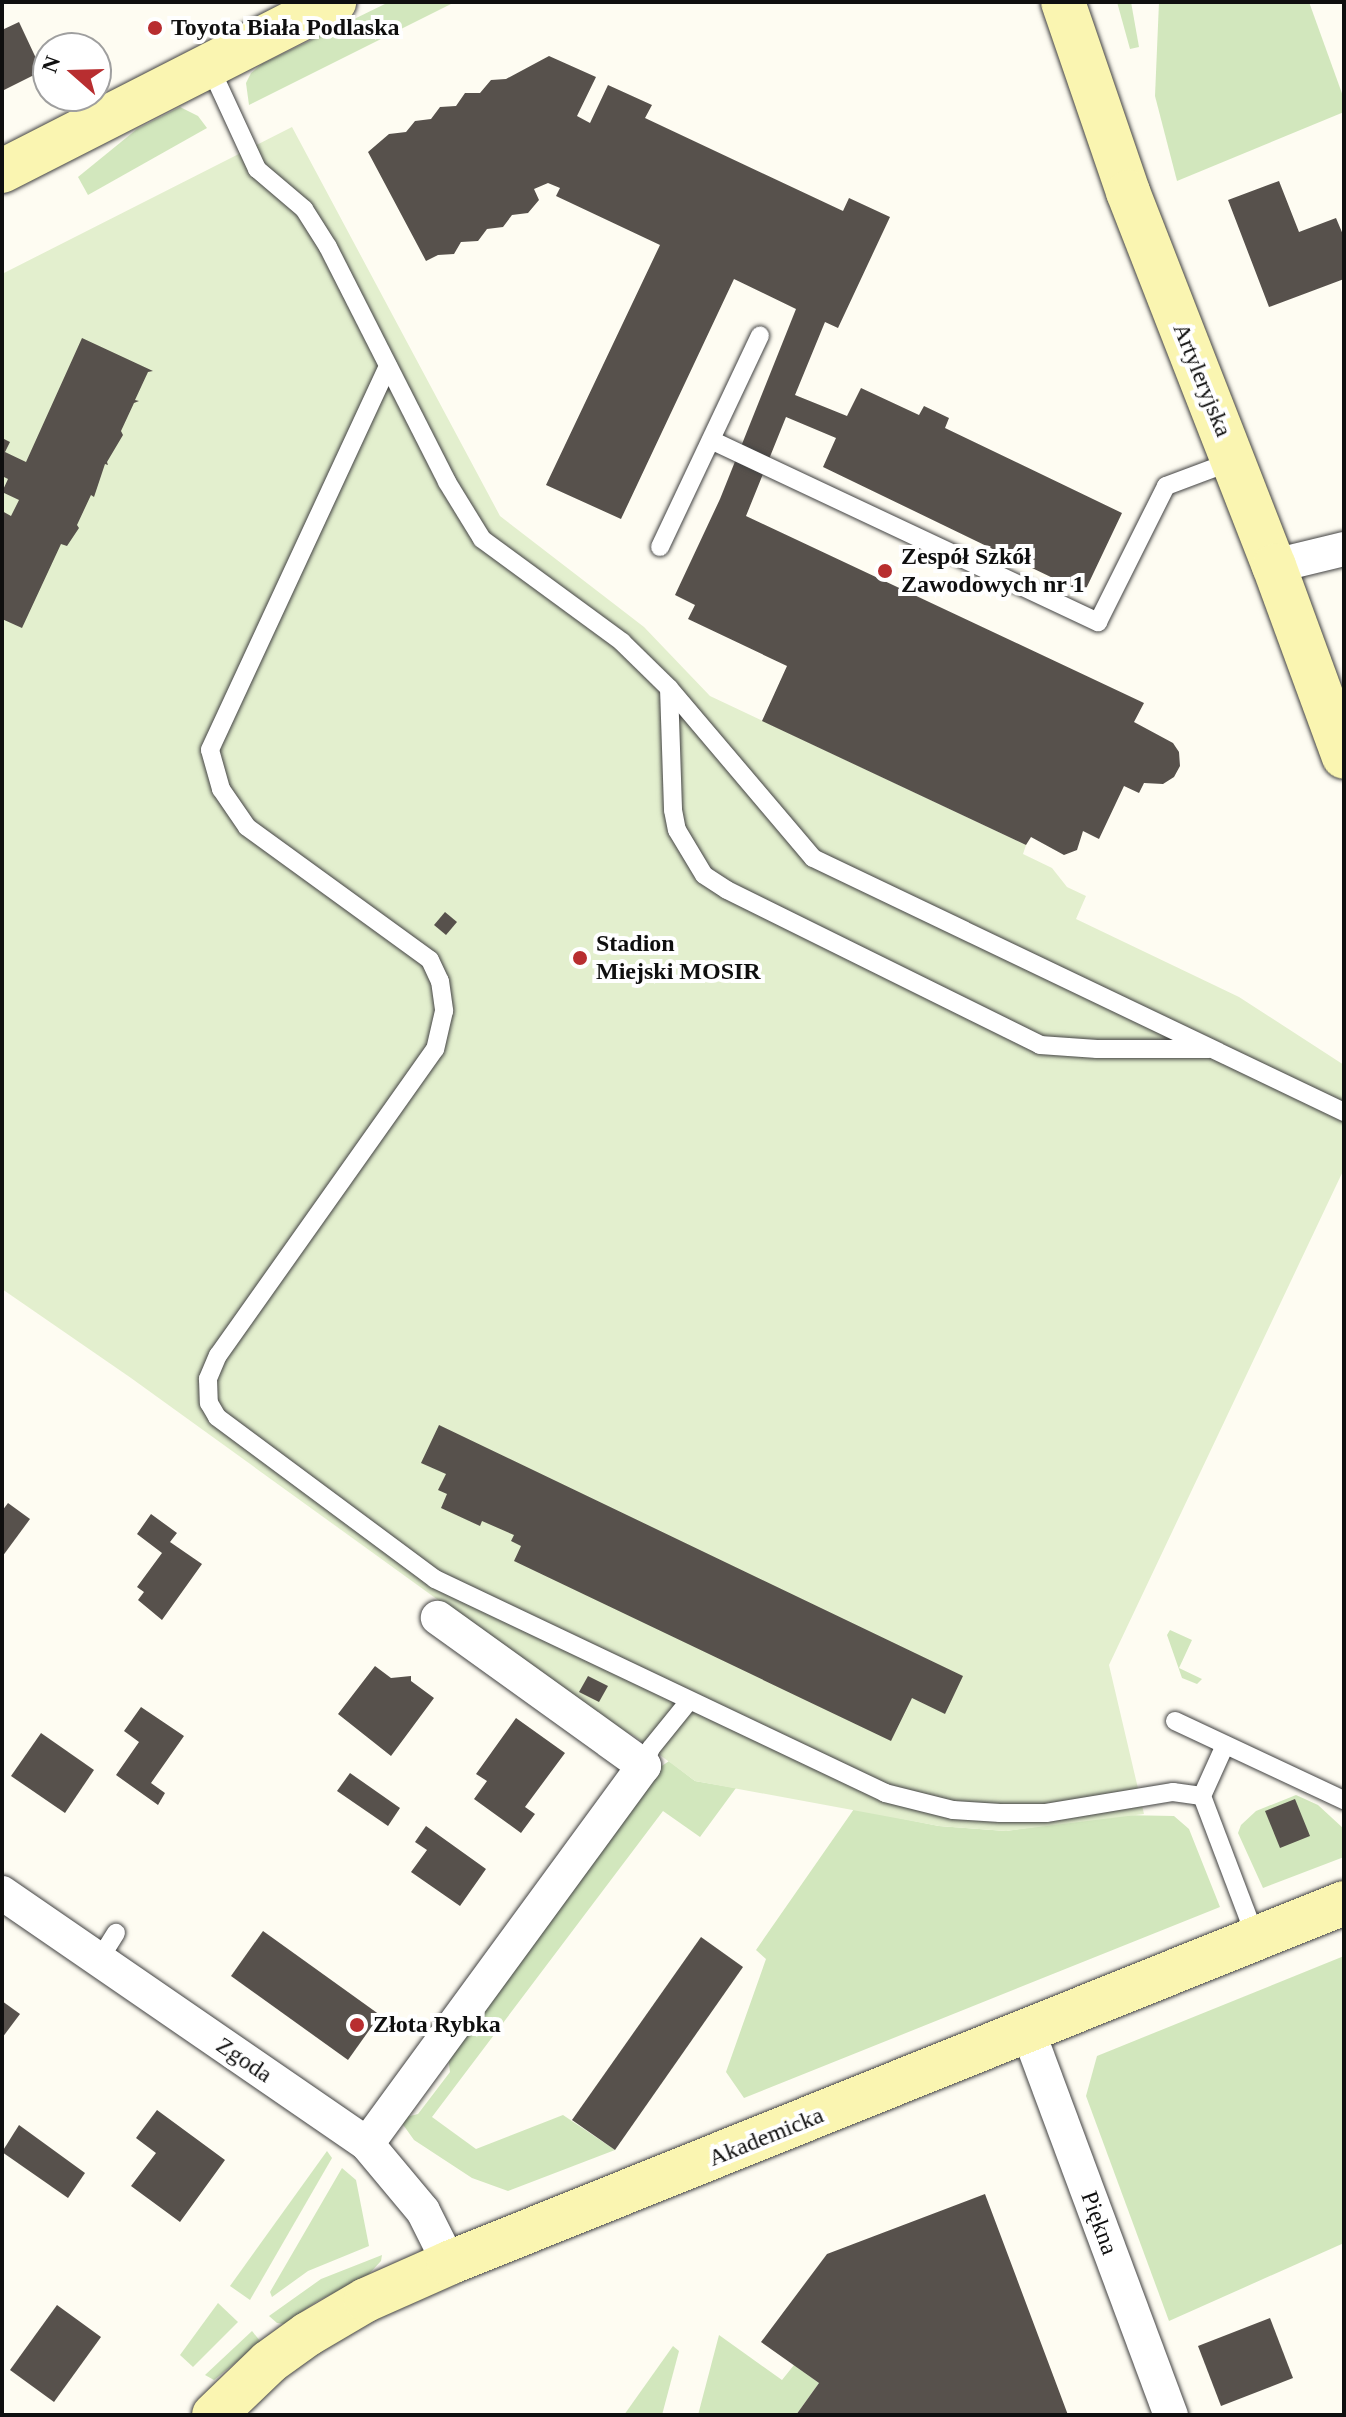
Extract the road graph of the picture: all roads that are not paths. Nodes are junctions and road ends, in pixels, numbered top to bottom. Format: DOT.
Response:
graph roads {
  1 [pos="334,2"];
  2 [pos="1063,2"];
  3 [pos="209,65"];
  4 [pos="2,171"];
  5 [pos="760,335"];
  6 [pos="388,366"];
  7 [pos="711,440"];
  8 [pos="1233,461"];
  9 [pos="660,547"];
  10 [pos="1344,549"];
  11 [pos="1274,566"];
  12 [pos="669,688"];
  13 [pos="1344,757"];
  14 [pos="1214,1049"];
  15 [pos="1344,1112"];
  16 [pos="438,1618"];
  17 [pos="689,1701"];
  18 [pos="1175,1721"];
  19 [pos="1225,1745"];
  20 [pos="644,1766"];
  21 [pos="1202,1796"];
  22 [pos="1344,1800"];
  23 [pos="2,1893"];
  24 [pos="1344,1903"];
  25 [pos="1256,1938"];
  26 [pos="1028,2031"];
  27 [pos="367,2144"];
  28 [pos="449,2263"];
  29 [pos="214,2415"];
  30 [pos="1171,2415"];
  1 -- 3 [label="street"];
  2 -- 8 [label="street, Artyleryjska"];
  3 -- 4 [label="street"];
  3 -- 6 [label="lane"];
  5 -- 7 [label="lane"];
  6 -- 12 [label="lane"];
  6 -- 17 [label="lane"];
  7 -- 8 [label="lane"];
  7 -- 9 [label="lane"];
  8 -- 11 [label="street, Artyleryjska"];
  10 -- 11 [label="street"];
  11 -- 13 [label="street, Artyleryjska"];
  12 -- 14 [label="lane"];
  12 -- 14 [label="lane"];
  14 -- 15 [label="lane"];
  16 -- 20 [label="street"];
  17 -- 20 [label="lane"];
  17 -- 21 [label="lane"];
  18 -- 19 [label="lane"];
  19 -- 21 [label="lane"];
  19 -- 22 [label="lane"];
  20 -- 27 [label="street"];
  21 -- 25 [label="lane"];
  23 -- 27 [label="street, Zgoda"];
  24 -- 25 [label="street, Akademicka"];
  25 -- 26 [label="street, Akademicka"];
  26 -- 28 [label="street, Akademicka"];
  26 -- 30 [label="street, Piękna"];
  27 -- 28 [label="street, Zgoda"];
  28 -- 29 [label="street, Akademicka"];
}
